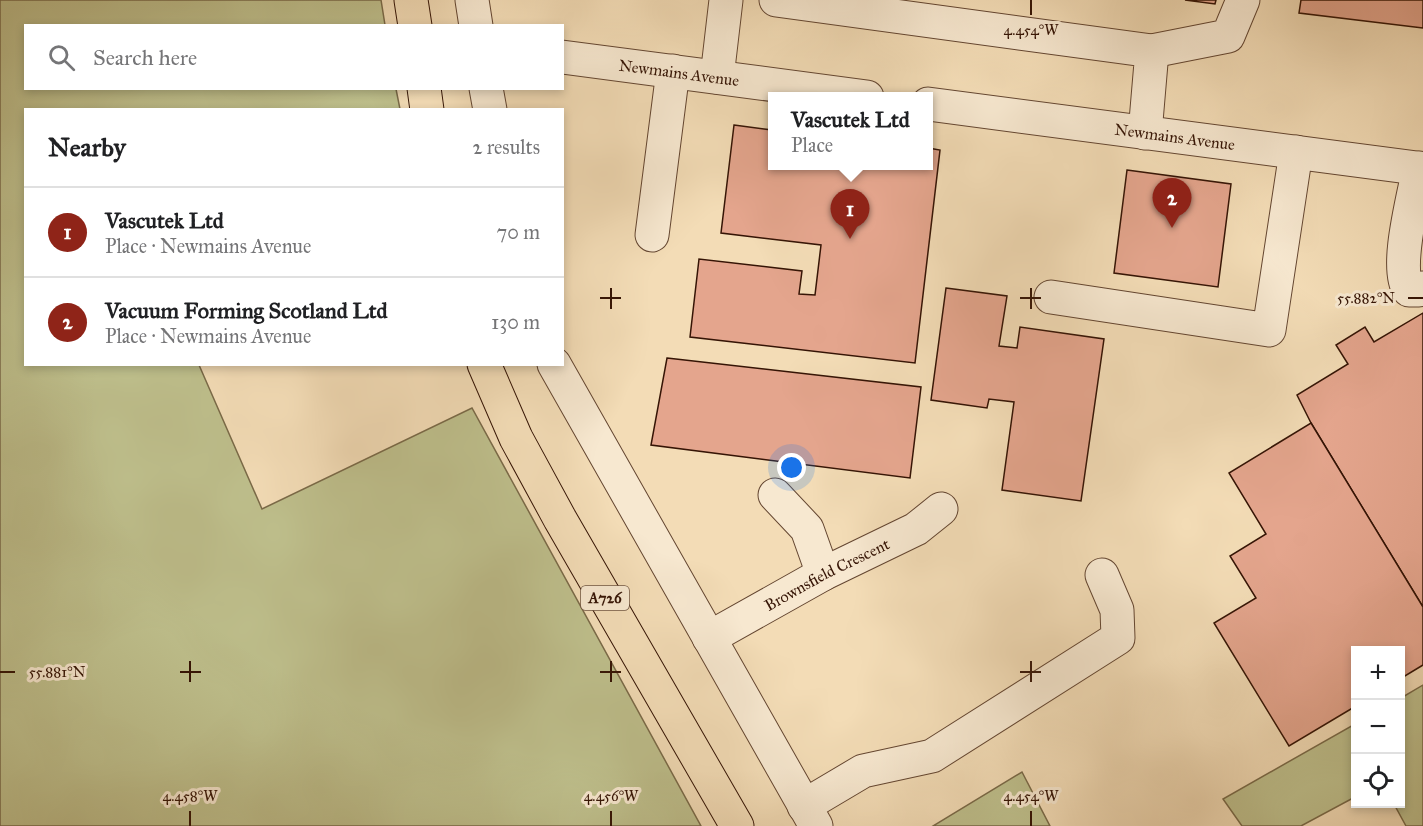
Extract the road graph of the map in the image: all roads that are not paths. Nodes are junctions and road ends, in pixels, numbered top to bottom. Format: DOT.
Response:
graph roads {
  1 [pos="411,0"];
  2 [pos="472,0"];
  3 [pos="726,0"];
  4 [pos="776,0"];
  5 [pos="1243,0"];
  6 [pos="415,24"];
  7 [pos="476,24"];
  8 [pos="1152,51"];
  9 [pos="564,57"];
  10 [pos="673,71"];
  11 [pos="717,77"];
  12 [pos="424,90"];
  13 [pos="486,90"];
  14 [pos="835,92"];
  15 [pos="933,106"];
  16 [pos="427,108"];
  17 [pos="490,108"];
  18 [pos="1145,133"];
  19 [pos="1296,152"];
  20 [pos="1421,169"];
  21 [pos="652,235"];
  22 [pos="1423,288"];
  23 [pos="1051,297"];
  24 [pos="485,366"];
  25 [pos="555,366"];
  26 [pos="775,495"];
  27 [pos="941,509"];
  28 [pos="823,574"];
  29 [pos="1102,575"];
  30 [pos="709,638"];
  31 [pos="810,816"];
  32 [pos="737,826"];
  1 -- 6 [label="main road"];
  2 -- 7 [label="street"];
  3 -- 11 [label="street"];
  4 -- 8 [label="street"];
  5 -- 8 [label="street"];
  8 -- 18 [label="street"];
  9 -- 10 [label="street, Newmains Avenue"];
  10 -- 11 [label="street, Newmains Avenue"];
  10 -- 21 [label="street"];
  11 -- 14 [label="street, Newmains Avenue"];
  12 -- 16 [label="main road"];
  13 -- 17 [label="street"];
  15 -- 18 [label="street, Newmains Avenue"];
  18 -- 19 [label="street, Newmains Avenue"];
  19 -- 20 [label="street, Newmains Avenue"];
  19 -- 23 [label="street"];
  20 -- 22 [label="street"];
  24 -- 32 [label="main road, A726"];
  25 -- 30 [label="street"];
  26 -- 28 [label="street"];
  27 -- 28 [label="street, Brownsfield Crescent"];
  28 -- 30 [label="street, Brownsfield Crescent"];
  29 -- 31 [label="street"];
  30 -- 31 [label="street"];
}
